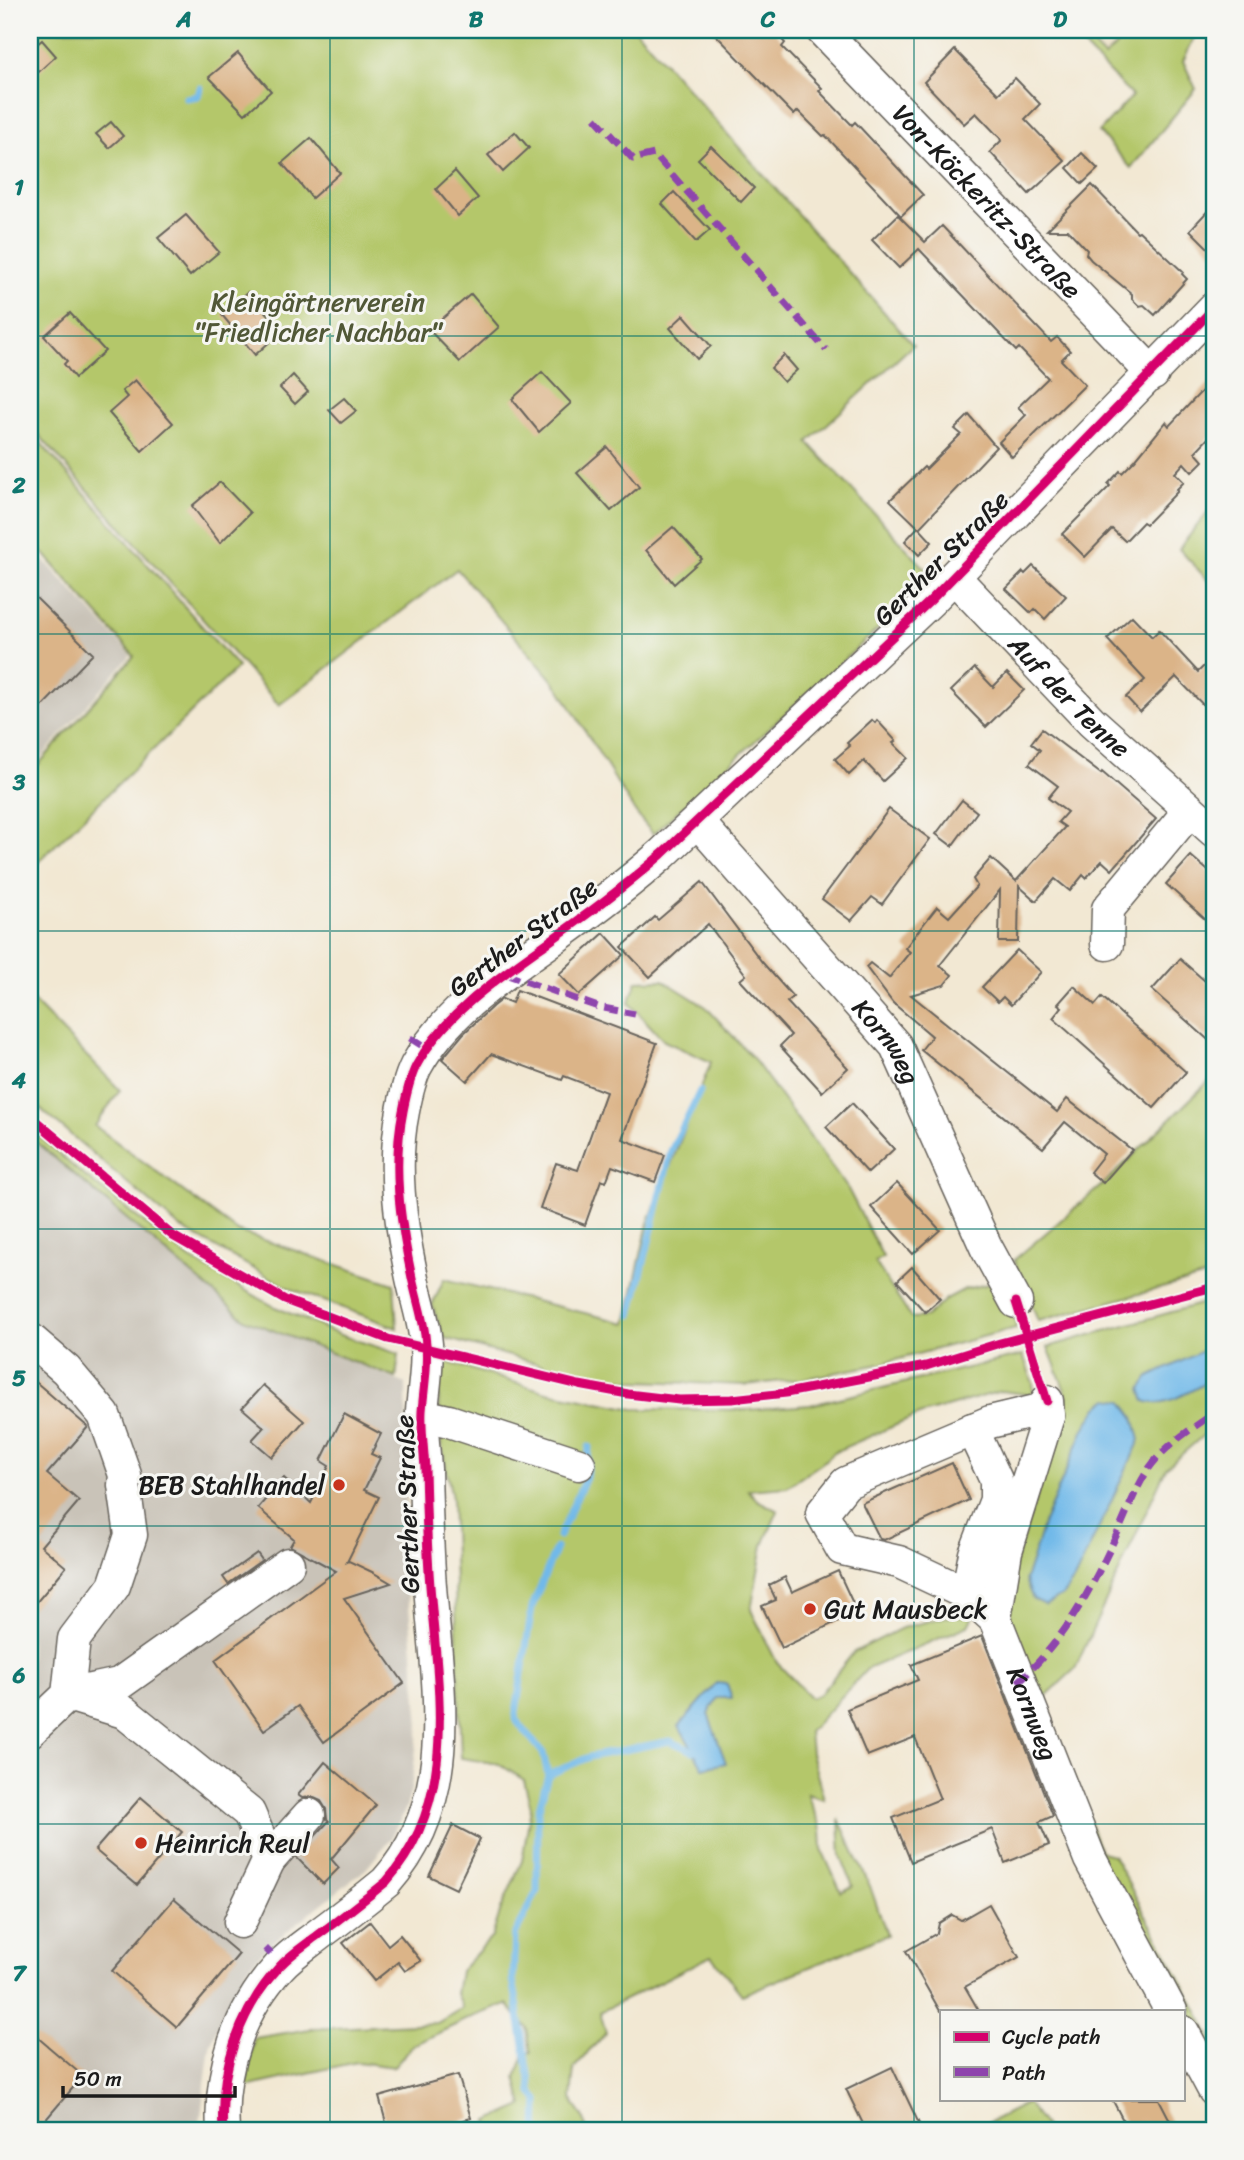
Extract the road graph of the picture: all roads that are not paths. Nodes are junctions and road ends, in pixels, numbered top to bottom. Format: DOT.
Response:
graph roads {
  1 [pos="822,30"];
  2 [pos="1214,308"];
  3 [pos="1153,374"];
  4 [pos="954,577"];
  5 [pos="1191,810"];
  6 [pos="698,822"];
  7 [pos="1214,831"];
  8 [pos="1107,944"];
  9 [pos="1016,1303"];
  10 [pos="30,1339"];
  11 [pos="422,1415"];
  12 [pos="972,1429"];
  13 [pos="579,1464"];
  14 [pos="288,1564"];
  15 [pos="967,1594"];
  16 [pos="995,1619"];
  17 [pos="68,1695"];
  18 [pos="30,1731"];
  19 [pos="309,1815"];
  20 [pos="269,1860"];
  21 [pos="240,1922"];
  22 [pos="1170,2010"];
  23 [pos="1184,2034"];
  24 [pos="1214,2090"];
  25 [pos="223,2130"];
  1 -- 3 [label="street, Von-Köckeritz-Straße"];
  2 -- 3 [label="street, Gerther Straße"];
  3 -- 4 [label="street, Gerther Straße"];
  4 -- 5 [label="street, Auf der Tenne"];
  4 -- 6 [label="street, Gerther Straße"];
  5 -- 7 [label="street, Auf der Tenne"];
  5 -- 8 [label="street"];
  6 -- 9 [label="street, Kornweg"];
  6 -- 11 [label="street, Gerther Straße"];
  10 -- 17 [label="street"];
  11 -- 13 [label="street"];
  11 -- 25 [label="street, Gerther Straße"];
  12 -- 15 [label="street"];
  12 -- 15 [label="street"];
  12 -- 16 [label="street"];
  14 -- 17 [label="street"];
  15 -- 16 [label="street"];
  16 -- 22 [label="street, Kornweg"];
  17 -- 18 [label="street"];
  17 -- 20 [label="street"];
  19 -- 20 [label="street"];
  20 -- 21 [label="street"];
  23 -- 24 [label="street"];
}
